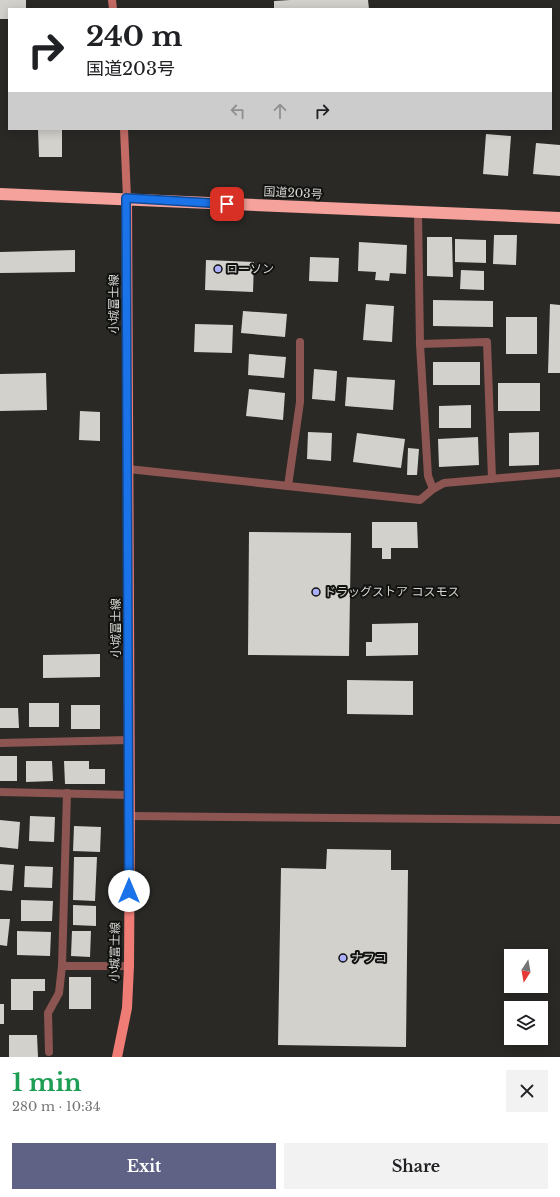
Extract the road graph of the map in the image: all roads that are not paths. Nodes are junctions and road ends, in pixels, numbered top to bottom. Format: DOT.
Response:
graph roads {
  1 [pos="124,130"];
  2 [pos="0,194"];
  3 [pos="126,198"];
  4 [pos="418,213"];
  5 [pos="560,218"];
  6 [pos="300,342"];
  7 [pos="420,344"];
  8 [pos="128,469"];
  9 [pos="560,473"];
  10 [pos="492,479"];
  11 [pos="288,486"];
  12 [pos="433,489"];
  13 [pos="129,740"];
  14 [pos="0,742"];
  15 [pos="0,792"];
  16 [pos="67,794"];
  17 [pos="130,795"];
  18 [pos="130,816"];
  19 [pos="560,820"];
  20 [pos="62,966"];
  21 [pos="129,966"];
  22 [pos="49,1052"];
  23 [pos="117,1057"];
  1 -- 3 [label="street"];
  2 -- 3 [label="highway, 国道203号"];
  3 -- 4 [label="highway, 国道203号"];
  3 -- 8 [label="main road, 小城富士線"];
  4 -- 5 [label="highway, 国道203号"];
  4 -- 7 [label="street"];
  6 -- 11 [label="street"];
  7 -- 10 [label="street"];
  7 -- 12 [label="street"];
  8 -- 11 [label="street"];
  8 -- 13 [label="main road, 小城富士線"];
  9 -- 10 [label="street"];
  10 -- 12 [label="street"];
  11 -- 12 [label="street"];
  13 -- 14 [label="street"];
  13 -- 17 [label="main road, 小城富士線"];
  15 -- 16 [label="street"];
  16 -- 17 [label="street"];
  16 -- 20 [label="street"];
  17 -- 18 [label="main road, 小城富士線"];
  18 -- 19 [label="street"];
  18 -- 21 [label="main road, 小城富士線"];
  20 -- 21 [label="street"];
  20 -- 22 [label="street"];
  21 -- 23 [label="main road, 小城富士線"];
}
